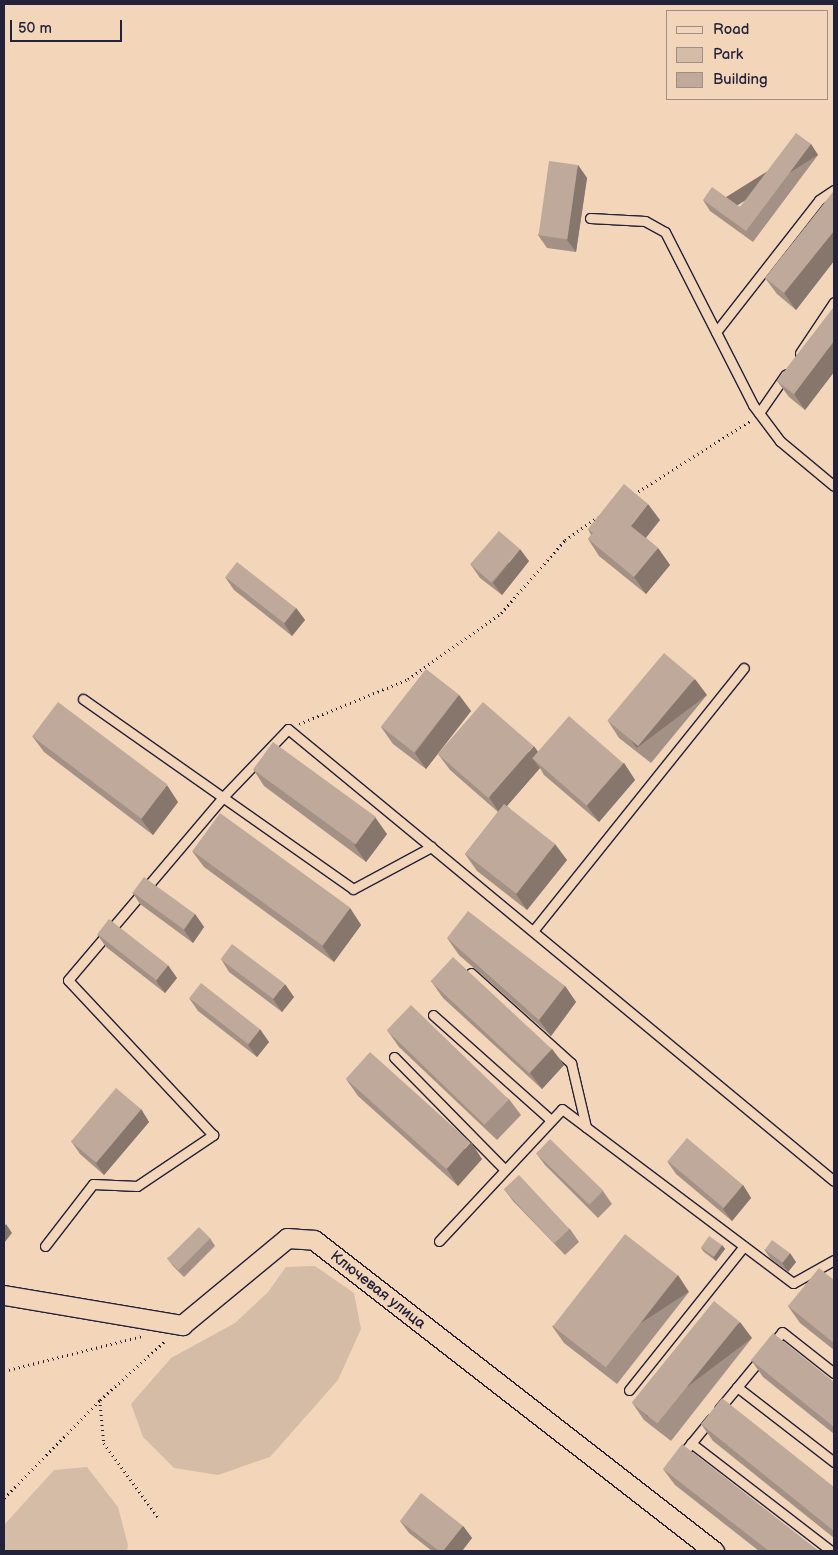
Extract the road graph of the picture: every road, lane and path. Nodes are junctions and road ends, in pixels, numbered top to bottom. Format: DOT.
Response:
graph roads {
  1 [pos="834,190"];
  2 [pos="590,218"];
  3 [pos="834,302"];
  4 [pos="716,332"];
  5 [pos="759,413"];
  6 [pos="834,486"];
  7 [pos="628,498"];
  8 [pos="605,513"];
  9 [pos="744,668"];
  10 [pos="83,699"];
  11 [pos="288,729"];
  12 [pos="223,798"];
  13 [pos="431,847"];
  14 [pos="533,931"];
  15 [pos="471,973"];
  16 [pos="433,1014"];
  17 [pos="394,1057"];
  18 [pos="551,1120"];
  19 [pos="586,1128"];
  20 [pos="505,1170"];
  21 [pos="834,1181"];
  22 [pos="440,1241"];
  23 [pos="45,1246"];
  24 [pos="744,1246"];
  25 [pos="834,1260"];
  26 [pos="4,1295"];
  27 [pos="182,1325"];
  28 [pos="144,1336"];
  29 [pos="4,1371"];
  30 [pos="834,1373"];
  31 [pos="737,1387"];
  32 [pos="629,1390"];
  33 [pos="100,1400"];
  34 [pos="691,1443"];
  35 [pos="834,1462"];
  36 [pos="673,1465"];
  37 [pos="4,1498"];
  38 [pos="158,1517"];
  39 [pos="714,1551"];
  40 [pos="831,1551"];
  1 -- 4 [label="lane"];
  2 -- 4 [label="lane"];
  3 -- 5 [label="lane"];
  4 -- 5 [label="lane"];
  5 -- 6 [label="lane"];
  5 -- 7 [label="path"];
  8 -- 11 [label="path"];
  9 -- 14 [label="lane"];
  10 -- 12 [label="lane"];
  11 -- 12 [label="lane"];
  11 -- 13 [label="lane"];
  12 -- 13 [label="lane"];
  12 -- 23 [label="lane"];
  13 -- 14 [label="lane"];
  14 -- 21 [label="lane"];
  15 -- 19 [label="lane"];
  16 -- 18 [label="lane"];
  17 -- 20 [label="lane"];
  18 -- 19 [label="lane"];
  18 -- 20 [label="lane"];
  19 -- 24 [label="lane"];
  20 -- 22 [label="lane"];
  24 -- 25 [label="lane"];
  24 -- 32 [label="lane"];
  26 -- 27 [label="street"];
  27 -- 33 [label="path"];
  27 -- 39 [label="street, Ключевая улица"];
  28 -- 29 [label="path"];
  30 -- 31 [label="lane"];
  31 -- 34 [label="lane"];
  31 -- 35 [label="lane"];
  33 -- 37 [label="path"];
  33 -- 38 [label="path"];
  34 -- 36 [label="lane"];
  34 -- 40 [label="lane"];
}
